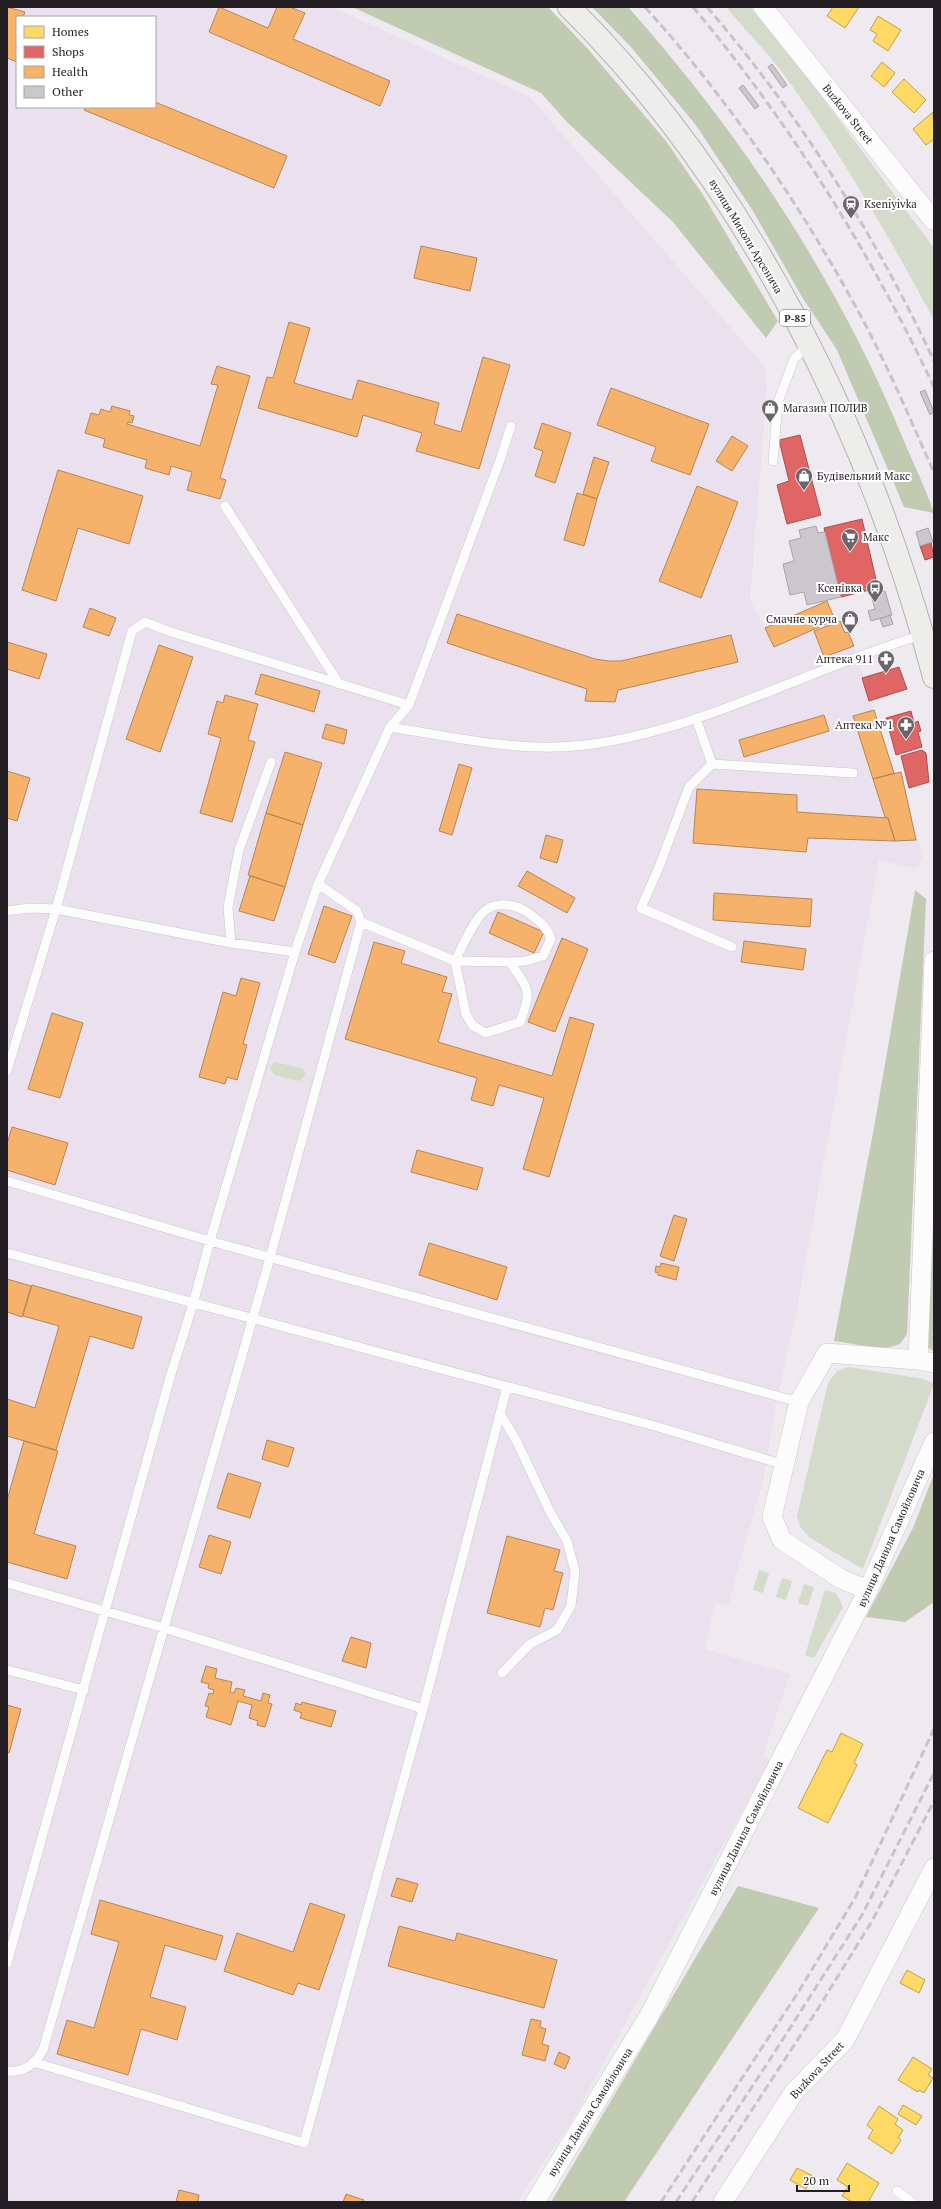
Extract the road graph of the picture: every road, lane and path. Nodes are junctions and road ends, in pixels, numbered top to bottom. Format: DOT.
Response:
graph roads {
  1 [pos="569,7"];
  2 [pos="763,7"];
  3 [pos="934,221"];
  4 [pos="809,344"];
  5 [pos="510,426"];
  6 [pos="772,461"];
  7 [pos="225,506"];
  8 [pos="922,635"];
  9 [pos="934,677"];
  10 [pos="339,684"];
  11 [pos="409,705"];
  12 [pos="696,718"];
  13 [pos="390,727"];
  14 [pos="271,762"];
  15 [pos="712,764"];
  16 [pos="853,773"];
  17 [pos="318,884"];
  18 [pos="56,909"];
  19 [pos="7,911"];
  20 [pos="361,922"];
  21 [pos="231,943"];
  22 [pos="732,947"];
  23 [pos="295,952"];
  24 [pos="455,961"];
  25 [pos="934,961"];
  26 [pos="510,962"];
  27 [pos="7,1071"];
  28 [pos="7,1181"];
  29 [pos="210,1241"];
  30 [pos="7,1253"];
  31 [pos="270,1258"];
  32 [pos="193,1304"];
  33 [pos="253,1320"];
  34 [pos="926,1361"];
  35 [pos="507,1387"];
  36 [pos="799,1402"];
  37 [pos="500,1414"];
  38 [pos="934,1442"];
  39 [pos="785,1465"];
  40 [pos="7,1584"];
  41 [pos="868,1590"];
  42 [pos="106,1613"];
  43 [pos="164,1628"];
  44 [pos="7,1670"];
  45 [pos="502,1673"];
  46 [pos="84,1690"];
  47 [pos="423,1709"];
  48 [pos="934,1868"];
  49 [pos="7,1963"];
  50 [pos="33,2062"];
  51 [pos="7,2071"];
  52 [pos="897,2191"];
  53 [pos="534,2202"];
  54 [pos="723,2202"];
  55 [pos="912,2202"];
  1 -- 4 [label="main road, вулиця Миколи Арсенича / Р-85"];
  2 -- 3 [label="street, Buzkova Street"];
  4 -- 6 [label="lane"];
  4 -- 8 [label="main road, вулиця Миколи Арсенича / Р-85"];
  5 -- 11 [label="lane"];
  7 -- 10 [label="lane"];
  8 -- 9 [label="main road, вулиця Миколи Арсенича / Р-85"];
  8 -- 12 [label="lane"];
  10 -- 11 [label="lane"];
  10 -- 18 [label="lane"];
  11 -- 13 [label="lane"];
  12 -- 13 [label="lane"];
  12 -- 15 [label="lane"];
  13 -- 17 [label="lane"];
  14 -- 21 [label="lane"];
  15 -- 16 [label="lane"];
  15 -- 22 [label="lane"];
  17 -- 20 [label="lane"];
  17 -- 23 [label="lane"];
  18 -- 19 [label="lane"];
  18 -- 21 [label="lane"];
  18 -- 27 [label="lane"];
  20 -- 24 [label="lane"];
  20 -- 31 [label="lane"];
  21 -- 23 [label="lane"];
  23 -- 29 [label="lane"];
  24 -- 26 [label="lane"];
  24 -- 26 [label="lane"];
  24 -- 26 [label="lane"];
  25 -- 34 [label="street"];
  28 -- 29 [label="lane"];
  29 -- 31 [label="lane"];
  29 -- 32 [label="lane"];
  30 -- 32 [label="lane"];
  31 -- 33 [label="lane"];
  31 -- 36 [label="lane"];
  32 -- 33 [label="lane"];
  32 -- 42 [label="lane"];
  33 -- 35 [label="lane"];
  33 -- 43 [label="lane"];
  34 -- 36 [label="street"];
  35 -- 37 [label="lane"];
  35 -- 39 [label="lane"];
  36 -- 39 [label="street"];
  37 -- 45 [label="lane"];
  37 -- 47 [label="lane"];
  38 -- 41 [label="street, вулиця Данила Самойловича"];
  39 -- 41 [label="street"];
  40 -- 42 [label="lane"];
  41 -- 53 [label="street, вулиця Данила Самойловича"];
  42 -- 43 [label="lane"];
  42 -- 46 [label="lane"];
  43 -- 47 [label="lane"];
  43 -- 50 [label="lane"];
  44 -- 46 [label="lane"];
  46 -- 49 [label="lane"];
  47 -- 50 [label="lane"];
  48 -- 54 [label="street, Buzkova Street"];
  50 -- 51 [label="lane"];
  52 -- 55 [label="lane"];
}
